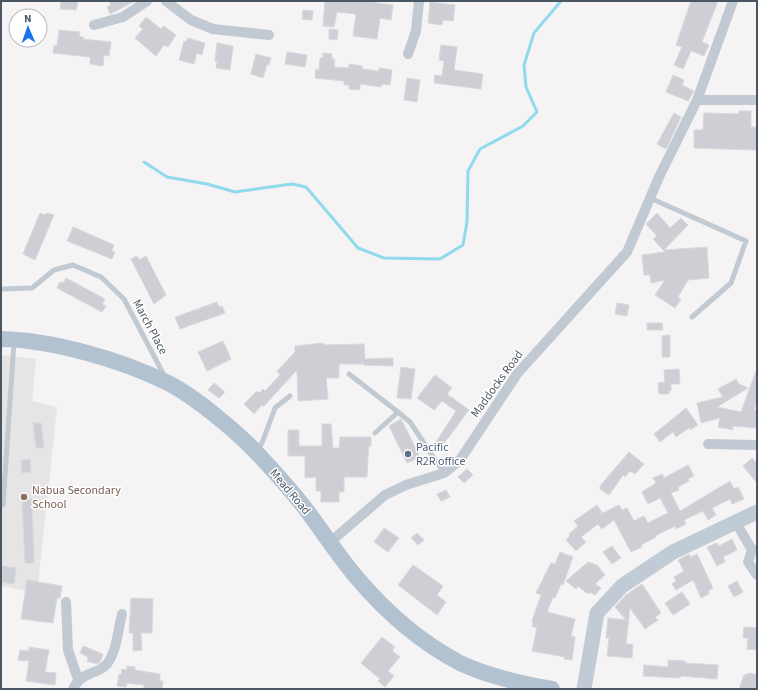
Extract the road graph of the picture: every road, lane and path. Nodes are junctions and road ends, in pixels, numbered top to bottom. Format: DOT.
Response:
graph roads {
  1 [pos="148,1"];
  2 [pos="166,1"];
  3 [pos="419,1"];
  4 [pos="733,1"];
  5 [pos="94,25"];
  6 [pos="269,35"];
  7 [pos="408,54"];
  8 [pos="697,100"];
  9 [pos="757,100"];
  10 [pos="650,198"];
  11 [pos="1,289"];
  12 [pos="692,317"];
  13 [pos="8,339"];
  14 [pos="349,374"];
  15 [pos="168,383"];
  16 [pos="290,396"];
  17 [pos="398,412"];
  18 [pos="375,433"];
  19 [pos="708,444"];
  20 [pos="757,445"];
  21 [pos="255,451"];
  22 [pos="444,473"];
  23 [pos="3,505"];
  24 [pos="757,512"];
  25 [pos="735,521"];
  26 [pos="329,543"];
  27 [pos="755,550"];
  28 [pos="757,576"];
  29 [pos="66,602"];
  30 [pos="122,614"];
  31 [pos="78,680"];
  32 [pos="73,689"];
  33 [pos="552,689"];
  34 [pos="584,689"];
  1 -- 5 [label="street"];
  2 -- 6 [label="street"];
  3 -- 7 [label="street"];
  4 -- 8 [label="street, Maddocks Road"];
  8 -- 9 [label="street"];
  8 -- 10 [label="street, Maddocks Road"];
  10 -- 12 [label="lane"];
  10 -- 22 [label="street, Maddocks Road"];
  11 -- 15 [label="lane, March Place"];
  13 -- 15 [label="main road, Mead Road"];
  13 -- 23 [label="lane"];
  14 -- 17 [label="lane"];
  15 -- 21 [label="main road, Mead Road"];
  16 -- 21 [label="lane"];
  17 -- 18 [label="lane"];
  17 -- 22 [label="lane"];
  19 -- 20 [label="street"];
  21 -- 26 [label="main road, Mead Road"];
  22 -- 26 [label="street, Maddocks Road"];
  24 -- 25 [label="main road"];
  25 -- 27 [label="street"];
  25 -- 34 [label="main road"];
  26 -- 33 [label="main road, Mead Road"];
  27 -- 28 [label="street"];
  29 -- 31 [label="street"];
  30 -- 31 [label="street"];
  31 -- 32 [label="street"];
}
